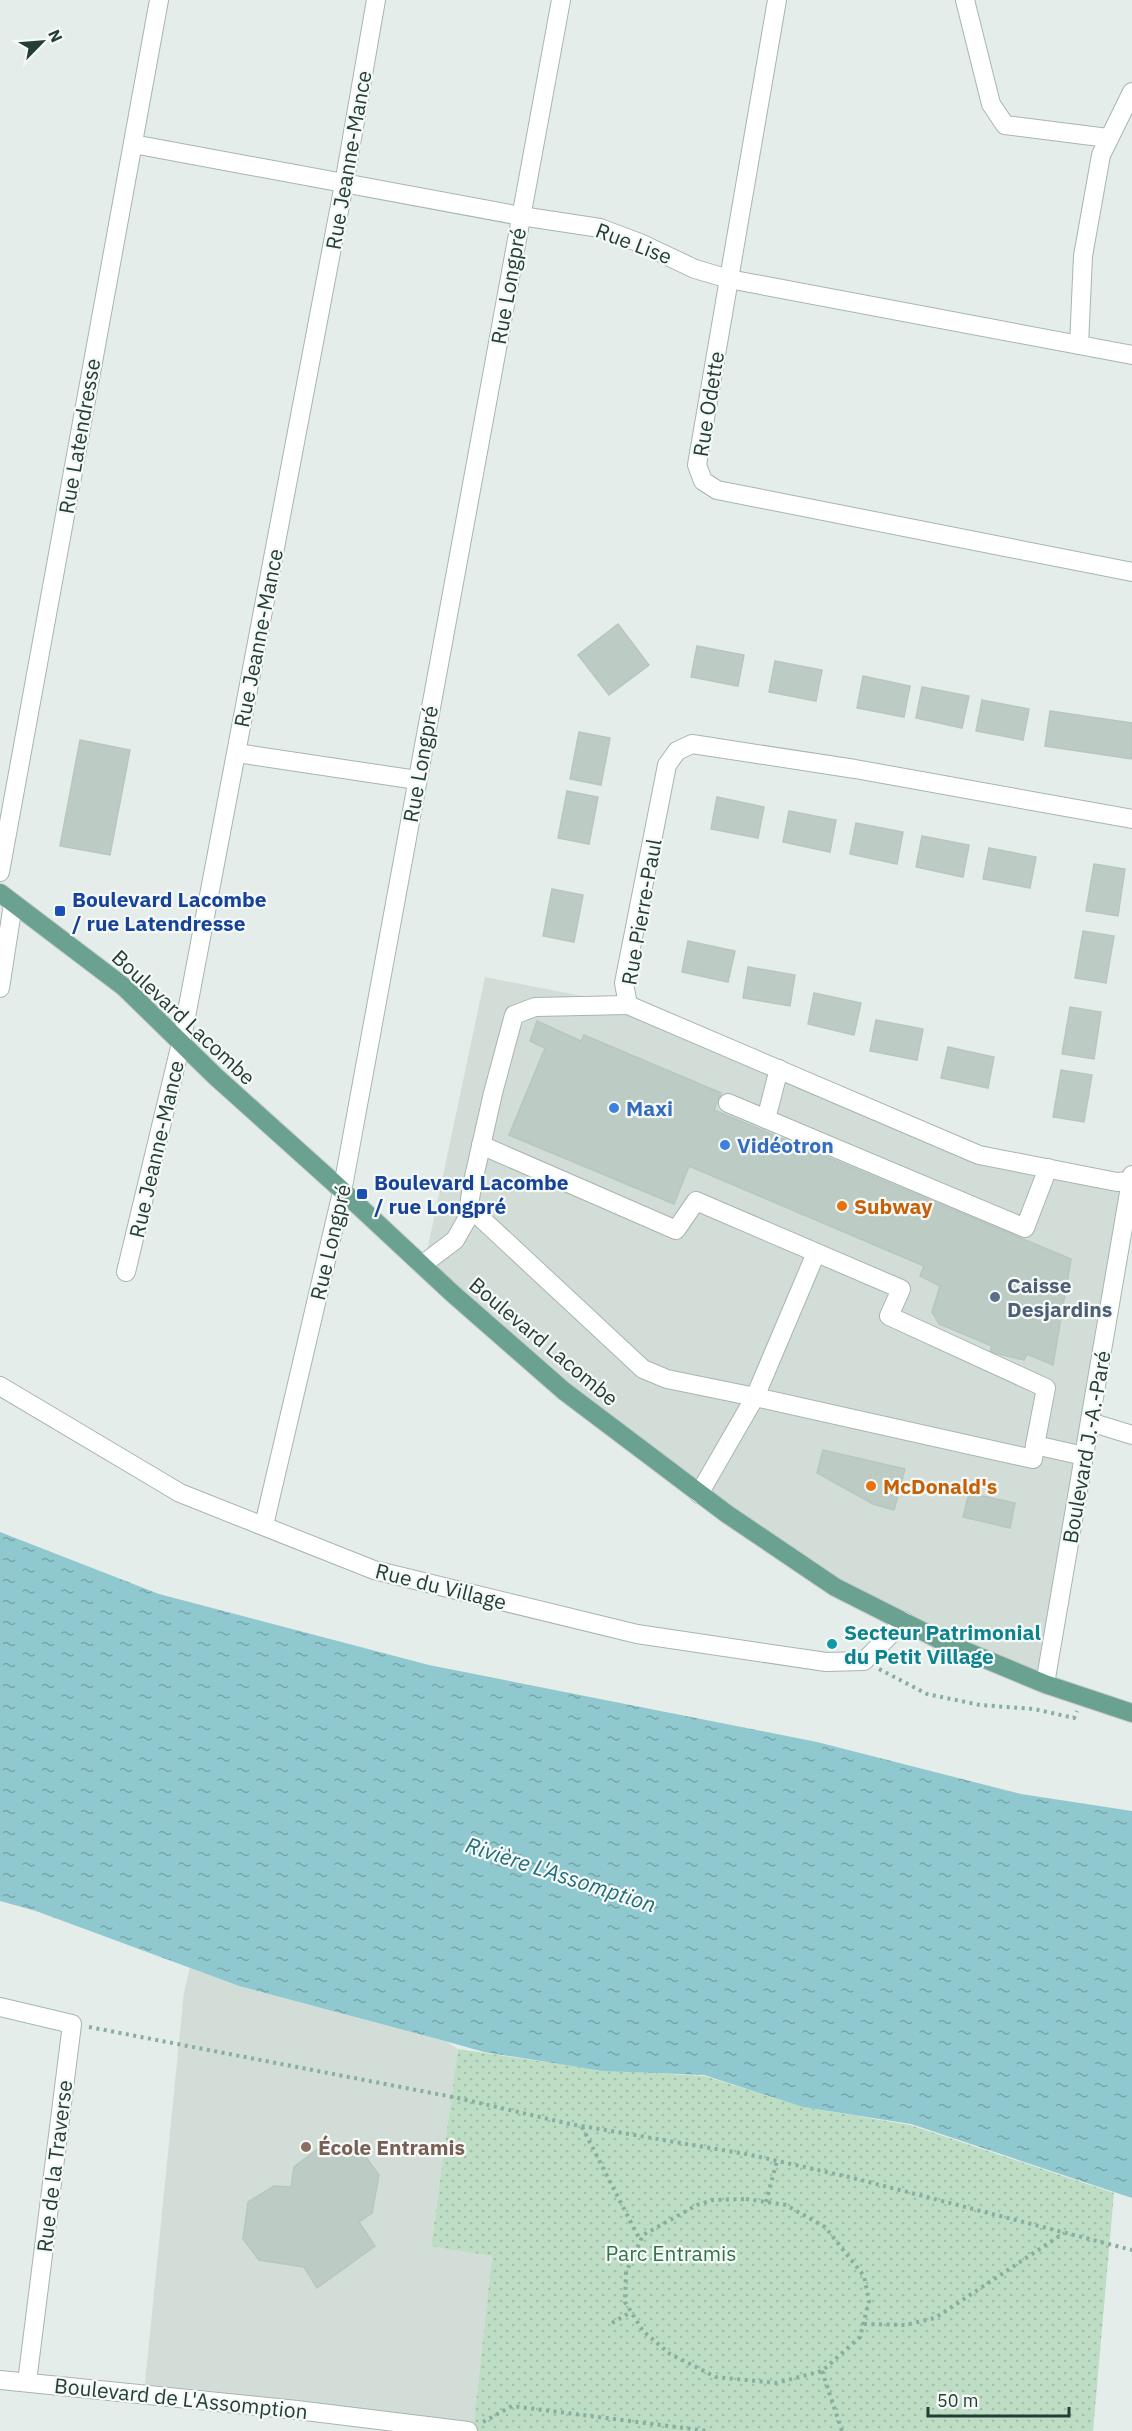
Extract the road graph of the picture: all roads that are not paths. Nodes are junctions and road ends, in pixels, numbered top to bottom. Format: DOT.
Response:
graph roads {
  1 [pos="159,0"];
  2 [pos="376,0"];
  3 [pos="561,0"];
  4 [pos="777,0"];
  5 [pos="965,0"];
  6 [pos="1132,92"];
  7 [pos="1108,138"];
  8 [pos="133,144"];
  9 [pos="344,184"];
  10 [pos="521,216"];
  11 [pos="729,279"];
  12 [pos="1079,345"];
  13 [pos="1132,355"];
  14 [pos="1132,572"];
  15 [pos="237,753"];
  16 [pos="417,780"];
  17 [pos="1132,819"];
  18 [pos="0,872"];
  19 [pos="7,899"];
  20 [pos="0,988"];
  21 [pos="628,1005"];
  22 [pos="181,1043"];
  23 [pos="779,1069"];
  24 [pos="728,1102"];
  25 [pos="766,1119"];
  26 [pos="481,1145"];
  27 [pos="1048,1168"];
  28 [pos="1131,1178"];
  29 [pos="342,1192"];
  30 [pos="469,1207"];
  31 [pos="816,1253"];
  32 [pos="422,1265"];
  33 [pos="126,1272"];
  34 [pos="0,1386"];
  35 [pos="755,1397"];
  36 [pos="1090,1422"];
  37 [pos="1132,1435"];
  38 [pos="1035,1445"];
  39 [pos="1084,1456"];
  40 [pos="699,1494"];
  41 [pos="264,1525"];
  42 [pos="904,1621"];
  43 [pos="1046,1684"];
  44 [pos="1132,1713"];
  45 [pos="0,2007"];
  46 [pos="0,2380"];
  47 [pos="27,2382"];
  48 [pos="474,2428"];
  1 -- 8 [label="street, Rue Latendresse"];
  2 -- 9 [label="street, Rue Jeanne-Mance"];
  3 -- 10 [label="street, Rue Longpré"];
  4 -- 11 [label="street, Rue Odette"];
  5 -- 7 [label="street"];
  6 -- 7 [label="street"];
  7 -- 12 [label="street"];
  8 -- 9 [label="street, Rue Lise"];
  8 -- 18 [label="street, Rue Latendresse"];
  9 -- 10 [label="street, Rue Lise"];
  9 -- 15 [label="street, Rue Jeanne-Mance"];
  10 -- 11 [label="street, Rue Lise"];
  10 -- 16 [label="street, Rue Longpré"];
  11 -- 12 [label="street, Rue Lise"];
  11 -- 14 [label="street, Rue Odette"];
  12 -- 13 [label="street, Rue Lise"];
  15 -- 16 [label="street"];
  15 -- 22 [label="street, Rue Jeanne-Mance"];
  16 -- 29 [label="street, Rue Longpré"];
  17 -- 21 [label="street, Rue Pierre-Paul"];
  19 -- 20 [label="street"];
  19 -- 22 [label="main road, Boulevard Lacombe"];
  21 -- 23 [label="street, Rue Pierre-Paul"];
  21 -- 26 [label="street"];
  22 -- 29 [label="main road, Boulevard Lacombe"];
  22 -- 33 [label="street, Rue Jeanne-Mance"];
  23 -- 25 [label="street"];
  23 -- 27 [label="street, Rue Pierre-Paul"];
  24 -- 25 [label="street"];
  25 -- 27 [label="street"];
  26 -- 30 [label="street"];
  26 -- 31 [label="street"];
  27 -- 28 [label="street, Rue Pierre-Paul"];
  28 -- 36 [label="street, Boulevard J.-A.-Paré"];
  29 -- 32 [label="main road, Boulevard Lacombe"];
  29 -- 41 [label="street, Rue Longpré"];
  30 -- 32 [label="street"];
  30 -- 35 [label="street"];
  31 -- 35 [label="street"];
  31 -- 38 [label="street"];
  32 -- 40 [label="main road, Boulevard Lacombe"];
  34 -- 41 [label="street, Rue du Village"];
  35 -- 38 [label="street"];
  35 -- 40 [label="street"];
  36 -- 37 [label="street"];
  36 -- 39 [label="street, Boulevard J.-A.-Paré"];
  38 -- 39 [label="street"];
  39 -- 43 [label="street, Boulevard J.-A.-Paré"];
  40 -- 42 [label="main road, Boulevard Lacombe"];
  41 -- 42 [label="street, Rue du Village"];
  42 -- 43 [label="main road, Boulevard Lacombe"];
  43 -- 44 [label="main road, Boulevard Lacombe"];
  45 -- 47 [label="street, Rue de la Traverse"];
  46 -- 47 [label="street, Boulevard de L'Assomption"];
  47 -- 48 [label="street, Boulevard de L'Assomption"];
}
